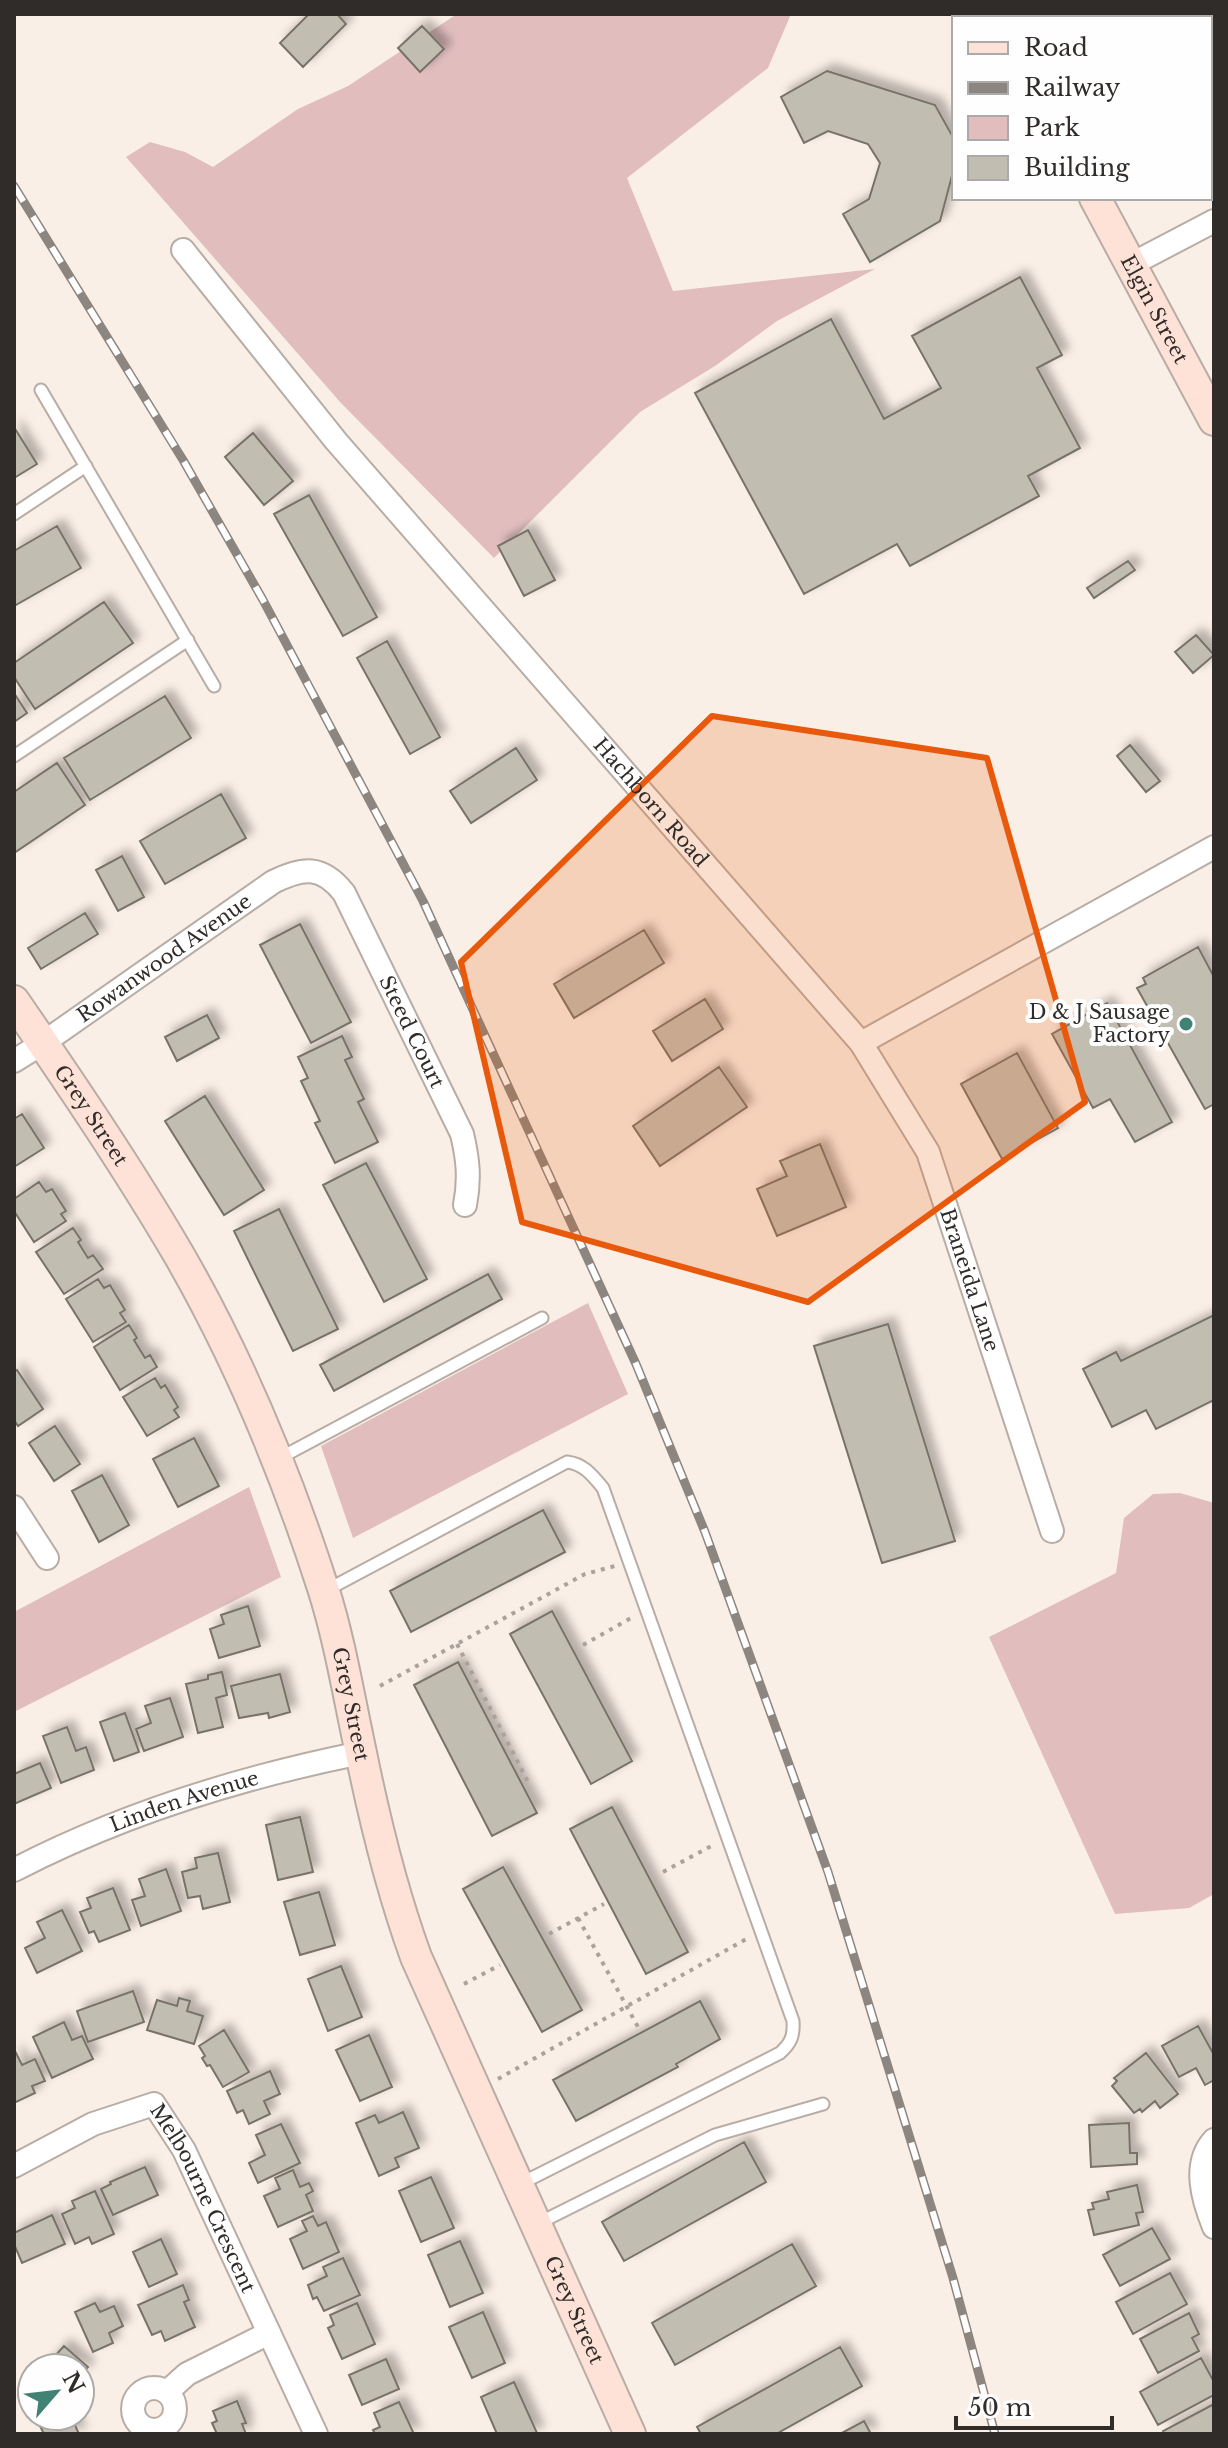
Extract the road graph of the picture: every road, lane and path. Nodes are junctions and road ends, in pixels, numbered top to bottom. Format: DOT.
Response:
graph roads {
  1 [pos="1096,200"];
  2 [pos="1214,221"];
  3 [pos="183,250"];
  4 [pos="1132,264"];
  5 [pos="41,390"];
  6 [pos="1214,420"];
  7 [pos="86,466"];
  8 [pos="14,514"];
  9 [pos="188,640"];
  10 [pos="214,686"];
  11 [pos="14,756"];
  12 [pos="1214,847"];
  13 [pos="319,873"];
  14 [pos="14,1001"];
  15 [pos="43,1043"];
  16 [pos="861,1043"];
  17 [pos="14,1061"];
  18 [pos="465,1205"];
  19 [pos="542,1318"];
  20 [pos="277,1459"];
  21 [pos="14,1507"];
  22 [pos="1052,1531"];
  23 [pos="47,1558"];
  24 [pos="629,1562"];
  25 [pos="324,1591"];
  26 [pos="646,1610"];
  27 [pos="457,1644"];
  28 [pos="583,1645"];
  29 [pos="380,1686"];
  30 [pos="361,1753"];
  31 [pos="528,1782"];
  32 [pos="727,1837"];
  33 [pos="14,1870"];
  34 [pos="663,1872"];
  35 [pos="604,1904"];
  36 [pos="578,1918"];
  37 [pos="761,1931"];
  38 [pos="549,1934"];
  39 [pos="500,1965"];
  40 [pos="464,1984"];
  41 [pos="627,2006"];
  42 [pos="638,2027"];
  43 [pos="476,2092"];
  44 [pos="823,2104"];
  45 [pos="1214,2140"];
  46 [pos="14,2166"];
  47 [pos="518,2185"];
  48 [pos="537,2225"];
  49 [pos="1214,2227"];
  50 [pos="269,2333"];
  51 [pos="167,2392"];
  52 [pos="316,2434"];
  53 [pos="630,2434"];
  1 -- 4 [label="street, Elgin Street"];
  2 -- 4 [label="street"];
  3 -- 16 [label="street, Hachborn Road"];
  4 -- 6 [label="street, Elgin Street"];
  5 -- 7 [label="lane"];
  7 -- 8 [label="lane"];
  7 -- 9 [label="lane"];
  9 -- 10 [label="lane"];
  9 -- 11 [label="lane"];
  12 -- 16 [label="street"];
  13 -- 15 [label="street, Rowanwood Avenue"];
  13 -- 18 [label="street, Steed Court"];
  14 -- 15 [label="street, Grey Street"];
  15 -- 17 [label="street, Rowanwood Avenue"];
  15 -- 20 [label="street, Grey Street"];
  16 -- 22 [label="street, Braneida Lane"];
  19 -- 20 [label="lane"];
  20 -- 25 [label="street, Grey Street"];
  21 -- 23 [label="street"];
  24 -- 25 [label="lane"];
  24 -- 26 [label="lane"];
  24 -- 27 [label="path"];
  25 -- 30 [label="street, Grey Street"];
  26 -- 28 [label="path"];
  26 -- 32 [label="lane"];
  27 -- 29 [label="path"];
  27 -- 31 [label="path"];
  30 -- 33 [label="street, Linden Avenue"];
  30 -- 43 [label="street, Grey Street"];
  32 -- 34 [label="path"];
  32 -- 37 [label="lane"];
  35 -- 36 [label="path"];
  36 -- 38 [label="path"];
  36 -- 41 [label="path"];
  37 -- 41 [label="path"];
  37 -- 47 [label="lane"];
  39 -- 40 [label="path"];
  41 -- 42 [label="path"];
  41 -- 43 [label="path"];
  43 -- 47 [label="street, Grey Street"];
  44 -- 48 [label="lane"];
  45 -- 49 [label="street"];
  46 -- 50 [label="street, Melbourne Crescent"];
  47 -- 48 [label="street, Grey Street"];
  48 -- 53 [label="street, Grey Street"];
  50 -- 51 [label="street"];
  50 -- 52 [label="street, Melbourne Crescent"];
}
